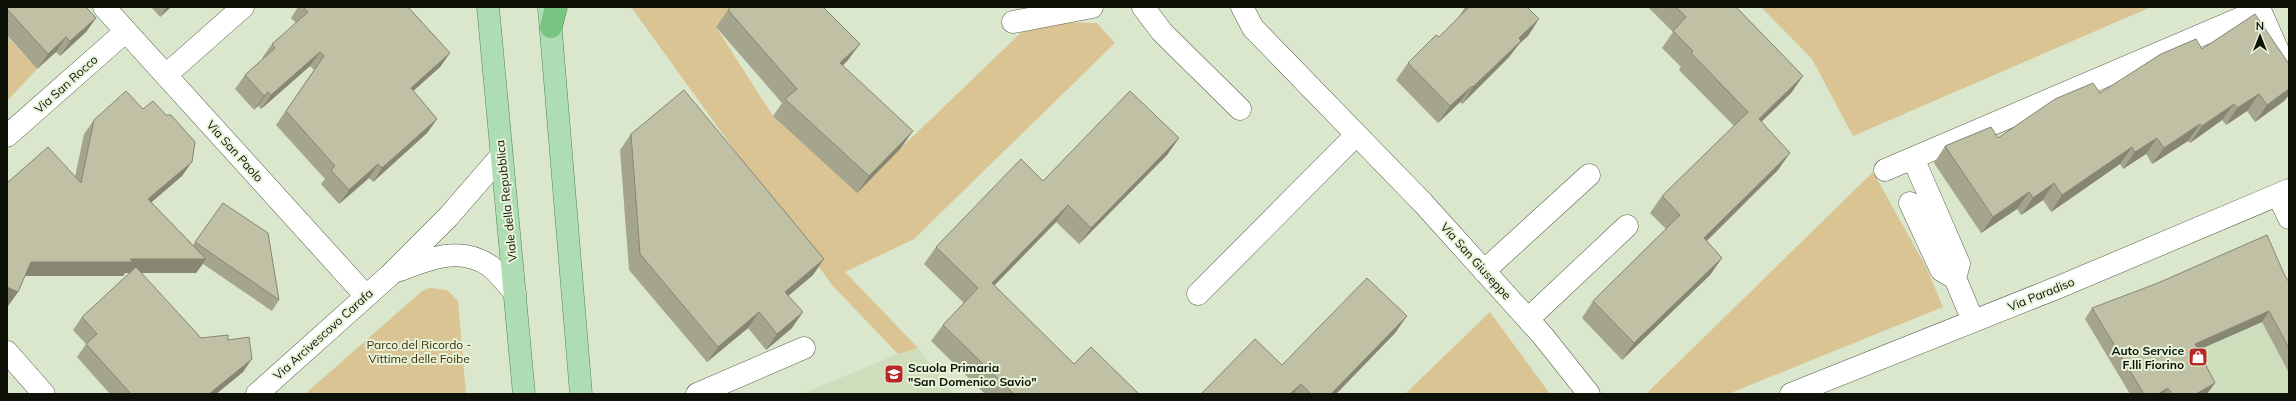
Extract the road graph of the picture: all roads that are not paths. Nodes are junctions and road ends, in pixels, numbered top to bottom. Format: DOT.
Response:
graph roads {
  1 [pos="104,7"];
  2 [pos="243,7"];
  3 [pos="488,7"];
  4 [pos="1092,7"];
  5 [pos="1143,7"];
  6 [pos="1242,7"];
  7 [pos="552,14"];
  8 [pos="1013,22"];
  9 [pos="126,31"];
  10 [pos="166,75"];
  11 [pos="2289,76"];
  12 [pos="1240,109"];
  13 [pos="1356,135"];
  14 [pos="7,136"];
  15 [pos="501,156"];
  16 [pos="1914,158"];
  17 [pos="1885,170"];
  18 [pos="1589,176"];
  19 [pos="2283,193"];
  20 [pos="1910,203"];
  21 [pos="2289,218"];
  22 [pos="1627,226"];
  23 [pos="1484,271"];
  24 [pos="390,275"];
  25 [pos="1955,278"];
  26 [pos="515,293"];
  27 [pos="1198,294"];
  28 [pos="366,296"];
  29 [pos="1528,319"];
  30 [pos="1973,321"];
  31 [pos="804,348"];
  32 [pos="7,352"];
  33 [pos="44,394"];
  34 [pos="257,394"];
  35 [pos="524,394"];
  36 [pos="581,394"];
  37 [pos="697,394"];
  38 [pos="1589,394"];
  39 [pos="1791,394"];
  1 -- 9 [label="street, Via San Paolo"];
  2 -- 10 [label="street"];
  3 -- 15 [label="main road, Viale della Repubblica"];
  4 -- 8 [label="street"];
  5 -- 12 [label="street"];
  6 -- 13 [label="street, Via San Giuseppe"];
  7 -- 36 [label="main road"];
  9 -- 10 [label="street, Via San Paolo"];
  9 -- 14 [label="street, Via San Rocco"];
  10 -- 28 [label="street, Via San Paolo"];
  11 -- 16 [label="street"];
  13 -- 23 [label="street, Via San Giuseppe"];
  13 -- 27 [label="street"];
  15 -- 24 [label="street, Via Arcivescovo Carafa"];
  15 -- 26 [label="main road, Viale della Repubblica"];
  16 -- 17 [label="street"];
  16 -- 25 [label="street"];
  18 -- 23 [label="street"];
  19 -- 21 [label="street"];
  19 -- 30 [label="street, Via Paradiso"];
  20 -- 25 [label="street"];
  22 -- 29 [label="street"];
  23 -- 29 [label="street, Via San Giuseppe"];
  24 -- 26 [label="street, Via Arcivescovo Carafa"];
  24 -- 28 [label="street, Via Arcivescovo Carafa"];
  25 -- 30 [label="street"];
  26 -- 35 [label="main road, Viale della Repubblica"];
  28 -- 34 [label="street, Via Arcivescovo Carafa"];
  29 -- 38 [label="street, Via San Giuseppe"];
  30 -- 39 [label="street, Via Paradiso"];
  31 -- 37 [label="street"];
  32 -- 33 [label="street"];
}
